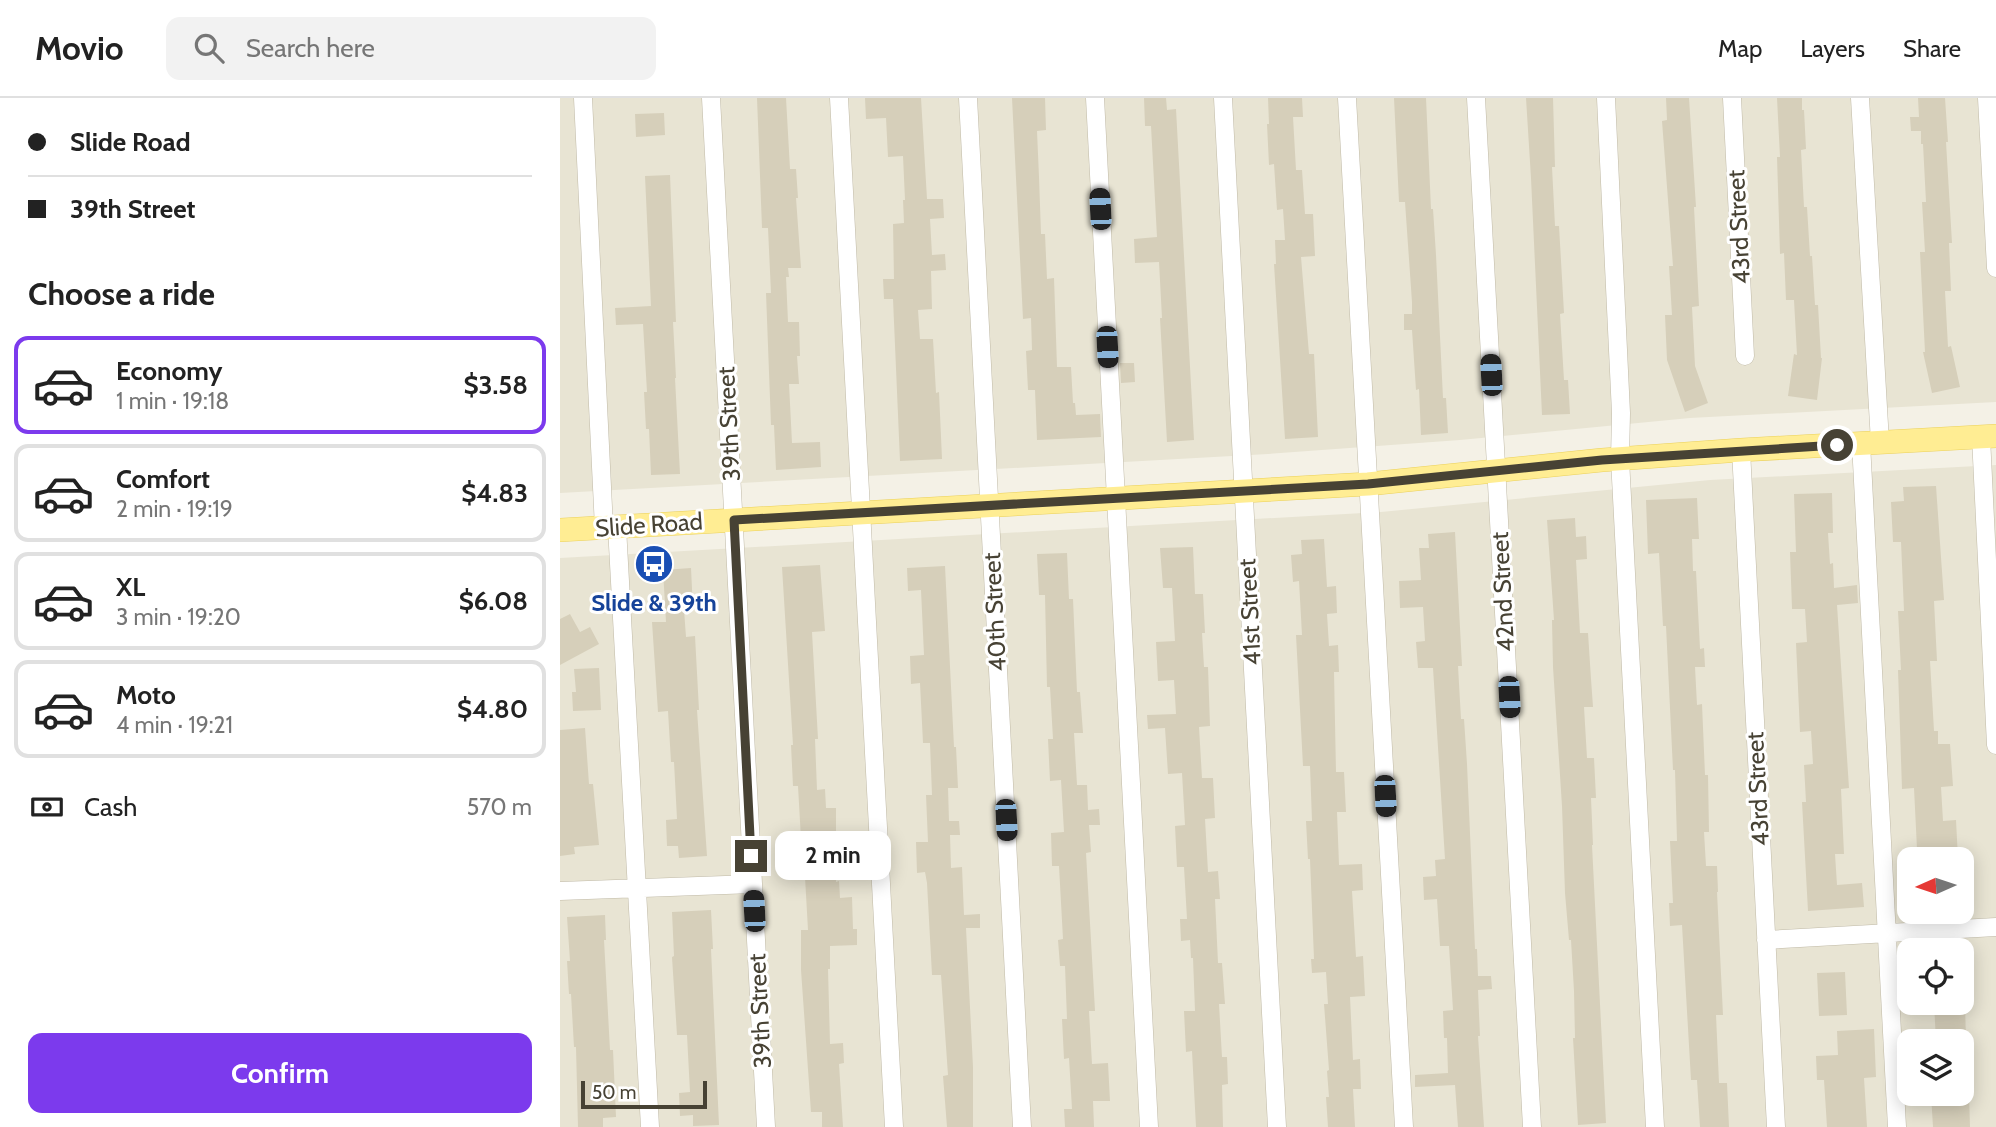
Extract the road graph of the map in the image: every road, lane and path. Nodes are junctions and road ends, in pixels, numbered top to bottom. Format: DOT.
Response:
graph roads {
  1 [pos="583,98"];
  2 [pos="711,98"];
  3 [pos="839,98"];
  4 [pos="968,98"];
  5 [pos="1095,98"];
  6 [pos="1223,98"];
  7 [pos="1347,98"];
  8 [pos="1476,98"];
  9 [pos="1606,98"];
  10 [pos="1732,98"];
  11 [pos="1860,98"];
  12 [pos="1987,98"];
  13 [pos="1996,268"];
  14 [pos="1745,356"];
  15 [pos="1989,436"];
  16 [pos="1870,443"];
  17 [pos="1741,450"];
  18 [pos="1620,459"];
  19 [pos="1496,472"];
  20 [pos="1368,484"];
  21 [pos="1244,491"];
  22 [pos="1114,498"];
  23 [pos="989,505"];
  24 [pos="861,512"];
  25 [pos="734,520"];
  26 [pos="610,527"];
  27 [pos="560,530"];
  28 [pos="1996,745"];
  29 [pos="753,884"];
  30 [pos="637,888"];
  31 [pos="560,891"];
  32 [pos="1996,927"];
  33 [pos="1886,933"];
  34 [pos="1766,940"];
  35 [pos="650,1127"];
  36 [pos="766,1127"];
  37 [pos="894,1127"];
  38 [pos="1022,1127"];
  39 [pos="1149,1127"];
  40 [pos="1277,1127"];
  41 [pos="1404,1127"];
  42 [pos="1532,1127"];
  43 [pos="1655,1127"];
  44 [pos="1776,1127"];
  45 [pos="1897,1127"];
  1 -- 26 [label="street"];
  2 -- 25 [label="street, 39th Street"];
  3 -- 24 [label="street"];
  4 -- 23 [label="street, 40th Street"];
  5 -- 22 [label="street"];
  6 -- 21 [label="street, 41st Street"];
  7 -- 20 [label="street"];
  8 -- 19 [label="street, 42nd Street"];
  9 -- 18 [label="street"];
  10 -- 14 [label="street, 43rd Street"];
  11 -- 16 [label="street"];
  12 -- 13 [label="street"];
  15 -- 16 [label="main road, Slide Road"];
  15 -- 28 [label="street"];
  16 -- 17 [label="main road, Slide Road"];
  16 -- 33 [label="street"];
  17 -- 18 [label="main road, Slide Road"];
  17 -- 34 [label="street, 43rd Street"];
  18 -- 19 [label="main road, Slide Road"];
  18 -- 43 [label="street"];
  19 -- 20 [label="main road, Slide Road"];
  19 -- 42 [label="street, 42nd Street"];
  20 -- 21 [label="main road, Slide Road"];
  20 -- 41 [label="street"];
  21 -- 22 [label="main road, Slide Road"];
  21 -- 40 [label="street, 41st Street"];
  22 -- 23 [label="main road, Slide Road"];
  22 -- 39 [label="street"];
  23 -- 24 [label="main road, Slide Road"];
  23 -- 38 [label="street, 40th Street"];
  24 -- 25 [label="main road, Slide Road"];
  24 -- 37 [label="street"];
  25 -- 26 [label="main road, Slide Road"];
  25 -- 29 [label="street, 39th Street"];
  26 -- 27 [label="main road, Slide Road"];
  26 -- 30 [label="street"];
  29 -- 30 [label="street"];
  29 -- 36 [label="street, 39th Street"];
  30 -- 31 [label="street"];
  30 -- 35 [label="street"];
  32 -- 33 [label="street"];
  33 -- 34 [label="street"];
  33 -- 45 [label="street"];
  34 -- 44 [label="street, 43rd Street"];
}
